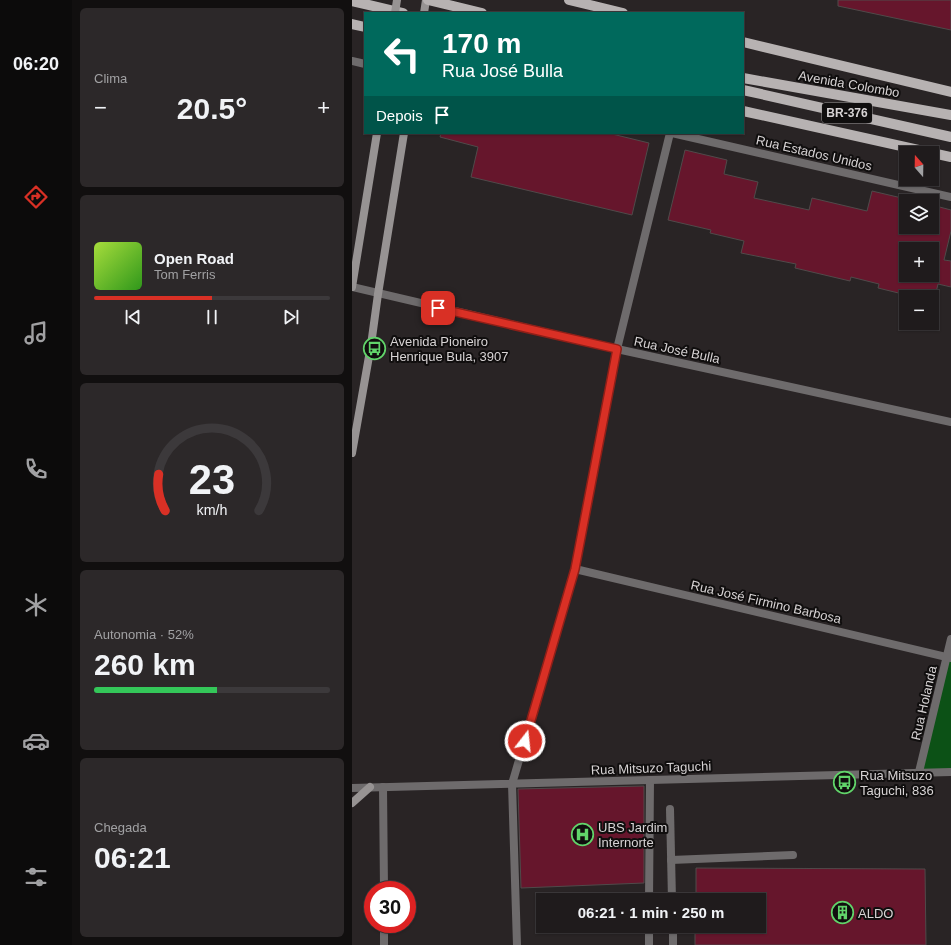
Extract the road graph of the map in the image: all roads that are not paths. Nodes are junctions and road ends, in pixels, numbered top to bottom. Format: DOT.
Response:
graph roads {
  1 [pos="397,0"];
  2 [pos="427,0"];
  3 [pos="569,0"];
  4 [pos="352,2"];
  5 [pos="395,12"];
  6 [pos="398,12"];
  7 [pos="424,12"];
  8 [pos="478,12"];
  9 [pos="619,12"];
  10 [pos="352,24"];
  11 [pos="364,27"];
  12 [pos="744,42"];
  13 [pos="352,61"];
  14 [pos="364,64"];
  15 [pos="744,78"];
  16 [pos="744,90"];
  17 [pos="951,92"];
  18 [pos="744,111"];
  19 [pos="951,115"];
  20 [pos="377,134"];
  21 [pos="404,134"];
  22 [pos="671,134"];
  23 [pos="675,134"];
  24 [pos="951,137"];
  25 [pos="951,157"];
  26 [pos="951,197"];
  27 [pos="352,287"];
  28 [pos="378,294"];
  29 [pos="617,349"];
  30 [pos="951,422"];
  31 [pos="353,442"];
  32 [pos="352,453"];
  33 [pos="575,569"];
  34 [pos="951,639"];
  35 [pos="949,658"];
  36 [pos="919,772"];
  37 [pos="951,772"];
  38 [pos="650,780"];
  39 [pos="512,784"];
  40 [pos="370,787"];
  41 [pos="383,787"];
  42 [pos="352,788"];
  43 [pos="352,803"];
  44 [pos="670,809"];
  45 [pos="793,855"];
  46 [pos="672,860"];
  47 [pos="384,881"];
  48 [pos="649,893"];
  49 [pos="672,893"];
  50 [pos="384,933"];
  51 [pos="649,933"];
  52 [pos="673,933"];
  53 [pos="384,945"];
  54 [pos="517,945"];
  55 [pos="649,945"];
  56 [pos="673,945"];
  1 -- 5 [label="main road, bridge"];
  2 -- 7 [label="main road"];
  2 -- 8 [label="main road"];
  3 -- 9 [label="main road"];
  4 -- 6 [label="main road"];
  10 -- 11 [label="main road"];
  12 -- 17 [label="main road"];
  13 -- 14 [label="street"];
  15 -- 19 [label="main road, Avenida Colombo / BR-376"];
  16 -- 24 [label="main road, Avenida Colombo / BR-376"];
  18 -- 25 [label="main road"];
  20 -- 27 [label="main road"];
  21 -- 28 [label="main road"];
  22 -- 29 [label="street"];
  23 -- 26 [label="street, Rua Estados Unidos"];
  27 -- 28 [label="street, Rua José Bulla"];
  28 -- 29 [label="street, Rua José Bulla"];
  28 -- 31 [label="main road"];
  29 -- 30 [label="street, Rua José Bulla"];
  29 -- 33 [label="street"];
  31 -- 32 [label="main road"];
  33 -- 35 [label="street, Rua José Firmino Barbosa"];
  33 -- 39 [label="street"];
  34 -- 35 [label="street, Rua Holanda"];
  35 -- 36 [label="street, Rua Holanda"];
  36 -- 37 [label="street, Rua Mitsuzo Taguchi"];
  36 -- 38 [label="street, Rua Mitsuzo Taguchi"];
  38 -- 39 [label="street, Rua Mitsuzo Taguchi"];
  38 -- 48 [label="street"];
  39 -- 41 [label="street, Rua Mitsuzo Taguchi"];
  39 -- 54 [label="street"];
  40 -- 41 [label="street, Rua Mitsuzo Taguchi"];
  40 -- 42 [label="street, Rua Mitsuzo Taguchi"];
  40 -- 43 [label="main road"];
  41 -- 47 [label="street"];
  44 -- 46 [label="street"];
  45 -- 46 [label="street"];
  46 -- 49 [label="street"];
  50 -- 53 [label="street"];
  51 -- 55 [label="street"];
  52 -- 56 [label="street"];
}
